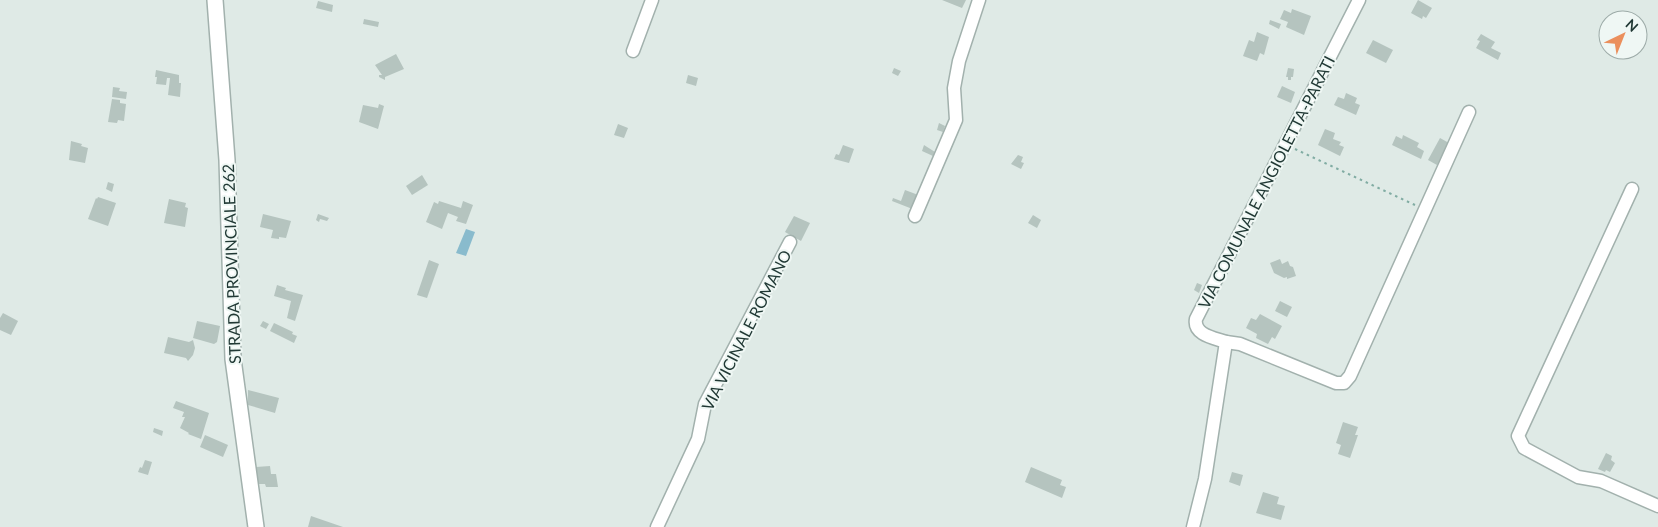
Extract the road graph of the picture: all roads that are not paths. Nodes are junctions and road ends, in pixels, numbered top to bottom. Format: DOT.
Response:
graph roads {
  1 [pos="215,0"];
  2 [pos="652,0"];
  3 [pos="979,0"];
  4 [pos="1359,0"];
  5 [pos="633,51"];
  6 [pos="1469,112"];
  7 [pos="1632,189"];
  8 [pos="915,216"];
  9 [pos="790,242"];
  10 [pos="1226,342"];
  11 [pos="1658,506"];
  12 [pos="256,527"];
  13 [pos="657,527"];
  14 [pos="1193,527"];
  1 -- 12 [label="street, STRADA PROVINCIALE 262"];
  2 -- 5 [label="street"];
  3 -- 8 [label="street"];
  4 -- 10 [label="street, VIA COMUNALE ANGIOLETTA-PARATI"];
  6 -- 10 [label="street"];
  7 -- 11 [label="street"];
  9 -- 13 [label="street, VIA VICINALE ROMANO"];
  10 -- 14 [label="street"];
}
